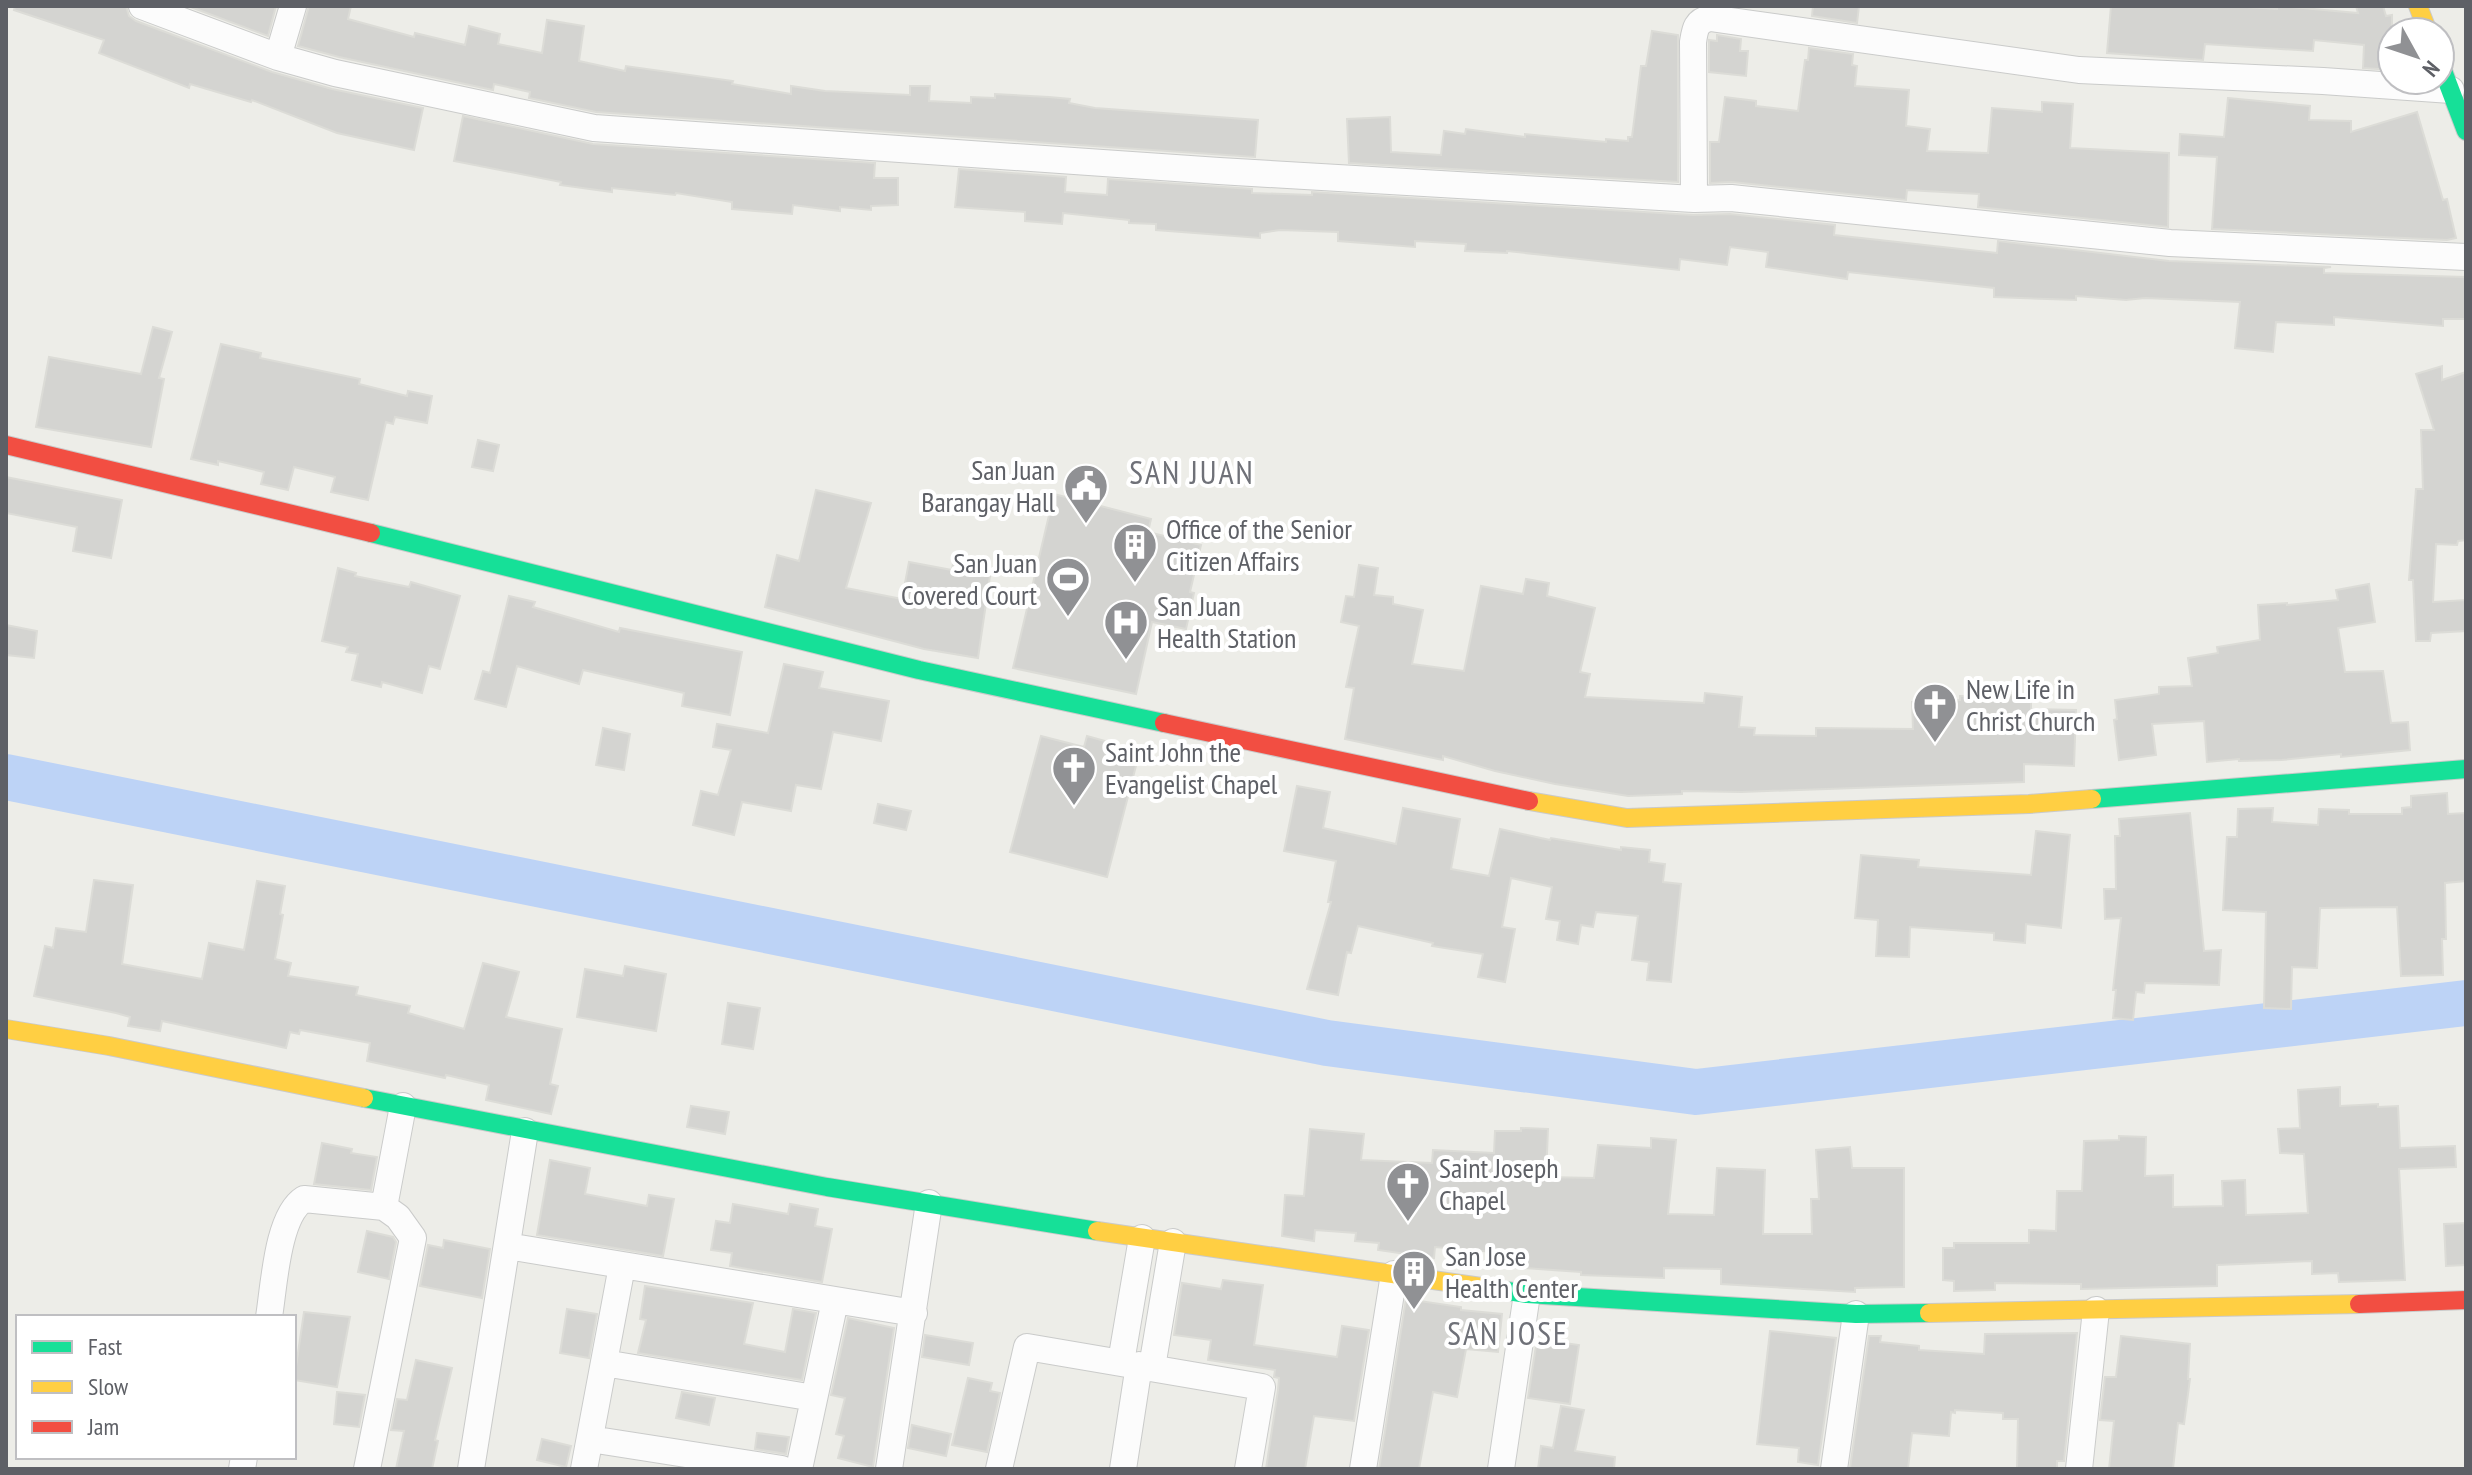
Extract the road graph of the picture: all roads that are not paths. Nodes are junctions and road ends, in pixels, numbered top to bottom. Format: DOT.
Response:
graph roads {
  1 [pos="142,6"];
  2 [pos="293,6"];
  3 [pos="278,57"];
  4 [pos="2376,85"];
  5 [pos="2453,96"];
  6 [pos="2466,131"];
  7 [pos="1694,199"];
  8 [pos="2466,257"];
  9 [pos="6,445"];
  10 [pos="2466,769"];
  11 [pos="6,1029"];
  12 [pos="403,1106"];
  13 [pos="525,1131"];
  14 [pos="929,1203"];
  15 [pos="384,1207"];
  16 [pos="1142,1238"];
  17 [pos="1173,1242"];
  18 [pos="507,1246"];
  19 [pos="622,1266"];
  20 [pos="1394,1274"];
  21 [pos="1527,1294"];
  22 [pos="2466,1300"];
  23 [pos="835,1301"];
  24 [pos="2096,1310"];
  25 [pos="914,1313"];
  26 [pos="1856,1314"];
  27 [pos="269,1315"];
  28 [pos="604,1363"];
  29 [pos="1137,1365"];
  30 [pos="814,1398"];
  31 [pos="590,1439"];
  32 [pos="367,1469"];
  33 [pos="471,1469"];
  34 [pos="584,1469"];
  35 [pos="782,1469"];
  36 [pos="799,1469"];
  37 [pos="889,1469"];
  38 [pos="999,1469"];
  39 [pos="1123,1469"];
  40 [pos="1248,1469"];
  41 [pos="1363,1469"];
  42 [pos="1501,1469"];
  43 [pos="1834,1469"];
  44 [pos="2079,1469"];
  1 -- 3 [label="street"];
  2 -- 3 [label="street"];
  3 -- 7 [label="street"];
  4 -- 7 [label="street"];
  5 -- 6 [label="main road"];
  7 -- 8 [label="street"];
  9 -- 10 [label="main road"];
  11 -- 12 [label="main road"];
  12 -- 13 [label="main road"];
  12 -- 15 [label="street"];
  13 -- 14 [label="main road"];
  13 -- 18 [label="street"];
  14 -- 16 [label="main road"];
  14 -- 25 [label="street"];
  15 -- 27 [label="street"];
  15 -- 32 [label="street"];
  16 -- 17 [label="main road"];
  16 -- 29 [label="street"];
  17 -- 20 [label="main road"];
  17 -- 29 [label="street"];
  18 -- 19 [label="street"];
  18 -- 33 [label="street"];
  19 -- 23 [label="street"];
  19 -- 28 [label="street"];
  20 -- 21 [label="main road"];
  20 -- 41 [label="street"];
  21 -- 26 [label="main road"];
  21 -- 42 [label="street"];
  22 -- 24 [label="main road"];
  23 -- 25 [label="street"];
  23 -- 30 [label="street"];
  24 -- 26 [label="main road"];
  24 -- 44 [label="street"];
  25 -- 37 [label="street"];
  26 -- 43 [label="street"];
  28 -- 30 [label="street"];
  28 -- 31 [label="street"];
  29 -- 38 [label="street"];
  29 -- 39 [label="street"];
  29 -- 40 [label="street"];
  30 -- 36 [label="street"];
  31 -- 34 [label="street"];
  31 -- 35 [label="street"];
}
